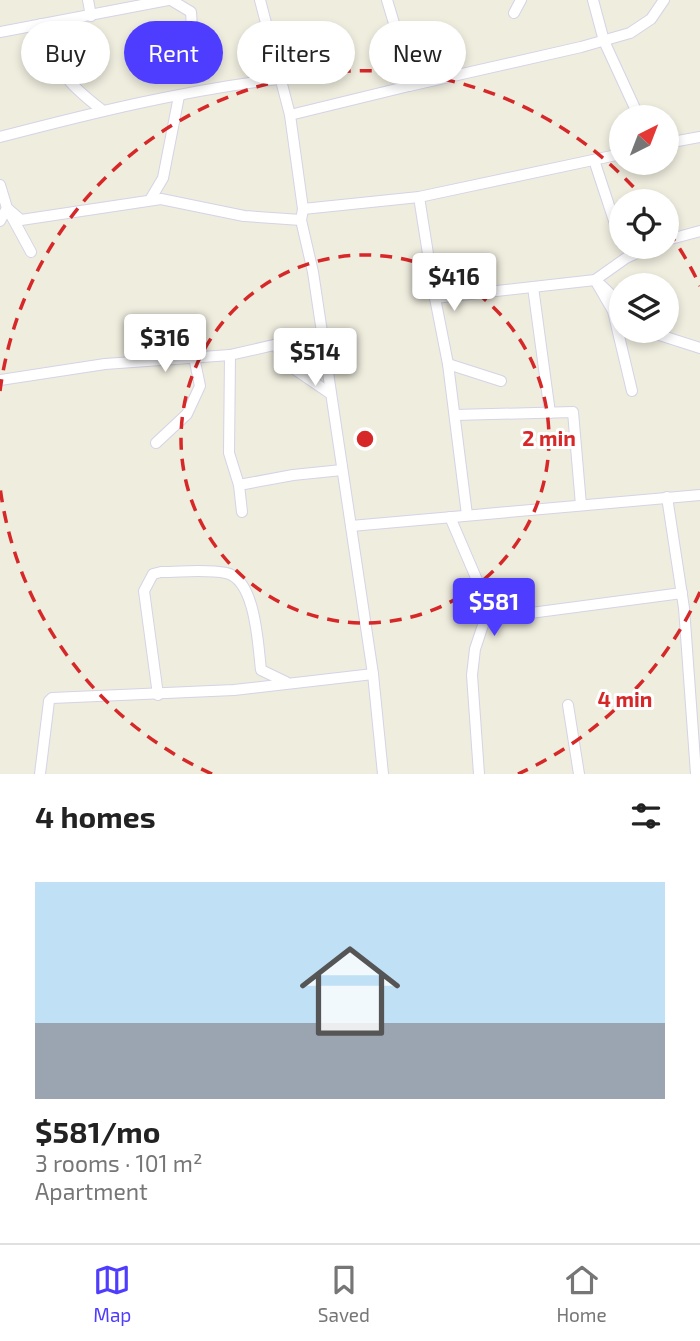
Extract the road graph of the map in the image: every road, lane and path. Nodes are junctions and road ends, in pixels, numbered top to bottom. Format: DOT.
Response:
graph roads {
  1 [pos="88,0"];
  2 [pos="169,0"];
  3 [pos="260,0"];
  4 [pos="387,0"];
  5 [pos="521,0"];
  6 [pos="593,0"];
  7 [pos="676,0"];
  8 [pos="663,1"];
  9 [pos="514,13"];
  10 [pos="91,16"];
  11 [pos="60,21"];
  12 [pos="192,21"];
  13 [pos="265,21"];
  14 [pos="21,28"];
  15 [pos="0,32"];
  16 [pos="604,41"];
  17 [pos="68,84"];
  18 [pos="237,84"];
  19 [pos="281,84"];
  20 [pos="409,86"];
  21 [pos="179,96"];
  22 [pos="633,105"];
  23 [pos="102,110"];
  24 [pos="290,115"];
  25 [pos="0,137"];
  26 [pos="700,137"];
  27 [pos="679,141"];
  28 [pos="609,157"];
  29 [pos="594,160"];
  30 [pos="0,186"];
  31 [pos="419,197"];
  32 [pos="150,200"];
  33 [pos="609,206"];
  34 [pos="7,208"];
  35 [pos="303,209"];
  36 [pos="301,220"];
  37 [pos="0,221"];
  38 [pos="700,231"];
  39 [pos="679,237"];
  40 [pos="31,252"];
  41 [pos="625,259"];
  42 [pos="595,280"];
  43 [pos="533,287"];
  44 [pos="609,293"];
  45 [pos="435,298"];
  46 [pos="322,334"];
  47 [pos="679,341"];
  48 [pos="275,345"];
  49 [pos="700,348"];
  50 [pos="230,355"];
  51 [pos="194,357"];
  52 [pos="448,364"];
  53 [pos="0,380"];
  54 [pos="501,381"];
  55 [pos="632,391"];
  56 [pos="331,394"];
  57 [pos="550,413"];
  58 [pos="455,415"];
  59 [pos="156,443"];
  60 [pos="342,470"];
  61 [pos="239,485"];
  62 [pos="700,495"];
  63 [pos="667,497"];
  64 [pos="581,505"];
  65 [pos="242,512"];
  66 [pos="467,515"];
  67 [pos="450,517"];
  68 [pos="351,526"];
  69 [pos="682,593"];
  70 [pos="485,619"];
  71 [pos="373,674"];
  72 [pos="286,682"];
  73 [pos="158,695"];
  74 [pos="568,705"];
  75 [pos="40,774"];
  76 [pos="383,774"];
  77 [pos="479,774"];
  78 [pos="579,774"];
  79 [pos="696,774"];
  1 -- 10 [label="street"];
  2 -- 10 [label="street"];
  2 -- 12 [label="street"];
  3 -- 13 [label="street"];
  4 -- 20 [label="street"];
  5 -- 9 [label="street"];
  6 -- 16 [label="street"];
  7 -- 8 [label="street"];
  8 -- 16 [label="street"];
  10 -- 11 [label="street"];
  14 -- 15 [label="street"];
  16 -- 20 [label="street"];
  16 -- 22 [label="street"];
  17 -- 23 [label="street"];
  18 -- 21 [label="street"];
  19 -- 24 [label="street"];
  20 -- 24 [label="street"];
  21 -- 23 [label="street"];
  21 -- 32 [label="street"];
  23 -- 25 [label="street"];
  24 -- 35 [label="street"];
  26 -- 27 [label="street"];
  28 -- 29 [label="street"];
  29 -- 31 [label="street"];
  29 -- 33 [label="street"];
  30 -- 34 [label="street"];
  31 -- 35 [label="street"];
  31 -- 45 [label="street"];
  32 -- 34 [label="street"];
  32 -- 36 [label="street"];
  34 -- 37 [label="street"];
  34 -- 40 [label="street"];
  35 -- 36 [label="street"];
  36 -- 46 [label="street"];
  38 -- 39 [label="street"];
  41 -- 42 [label="street"];
  42 -- 43 [label="street"];
  42 -- 44 [label="street"];
  42 -- 55 [label="street"];
  43 -- 45 [label="street"];
  43 -- 57 [label="street"];
  45 -- 52 [label="street"];
  46 -- 48 [label="street"];
  46 -- 56 [label="street"];
  47 -- 49 [label="street"];
  48 -- 50 [label="street"];
  48 -- 56 [label="street"];
  50 -- 51 [label="street"];
  50 -- 61 [label="street"];
  51 -- 53 [label="street"];
  51 -- 59 [label="street"];
  52 -- 54 [label="street"];
  52 -- 58 [label="street"];
  56 -- 60 [label="street"];
  57 -- 58 [label="street"];
  57 -- 64 [label="street"];
  58 -- 66 [label="street"];
  60 -- 61 [label="street"];
  60 -- 68 [label="street"];
  61 -- 65 [label="street"];
  62 -- 63 [label="street"];
  63 -- 64 [label="street"];
  63 -- 69 [label="street"];
  64 -- 66 [label="street"];
  66 -- 67 [label="street"];
  67 -- 68 [label="street"];
  67 -- 70 [label="street"];
  68 -- 71 [label="street"];
  69 -- 70 [label="street"];
  69 -- 79 [label="street"];
  70 -- 77 [label="street"];
  71 -- 72 [label="street"];
  71 -- 76 [label="street"];
  72 -- 73 [label="street"];
  72 -- 73 [label="street"];
  73 -- 75 [label="street"];
  74 -- 78 [label="street"];
}
